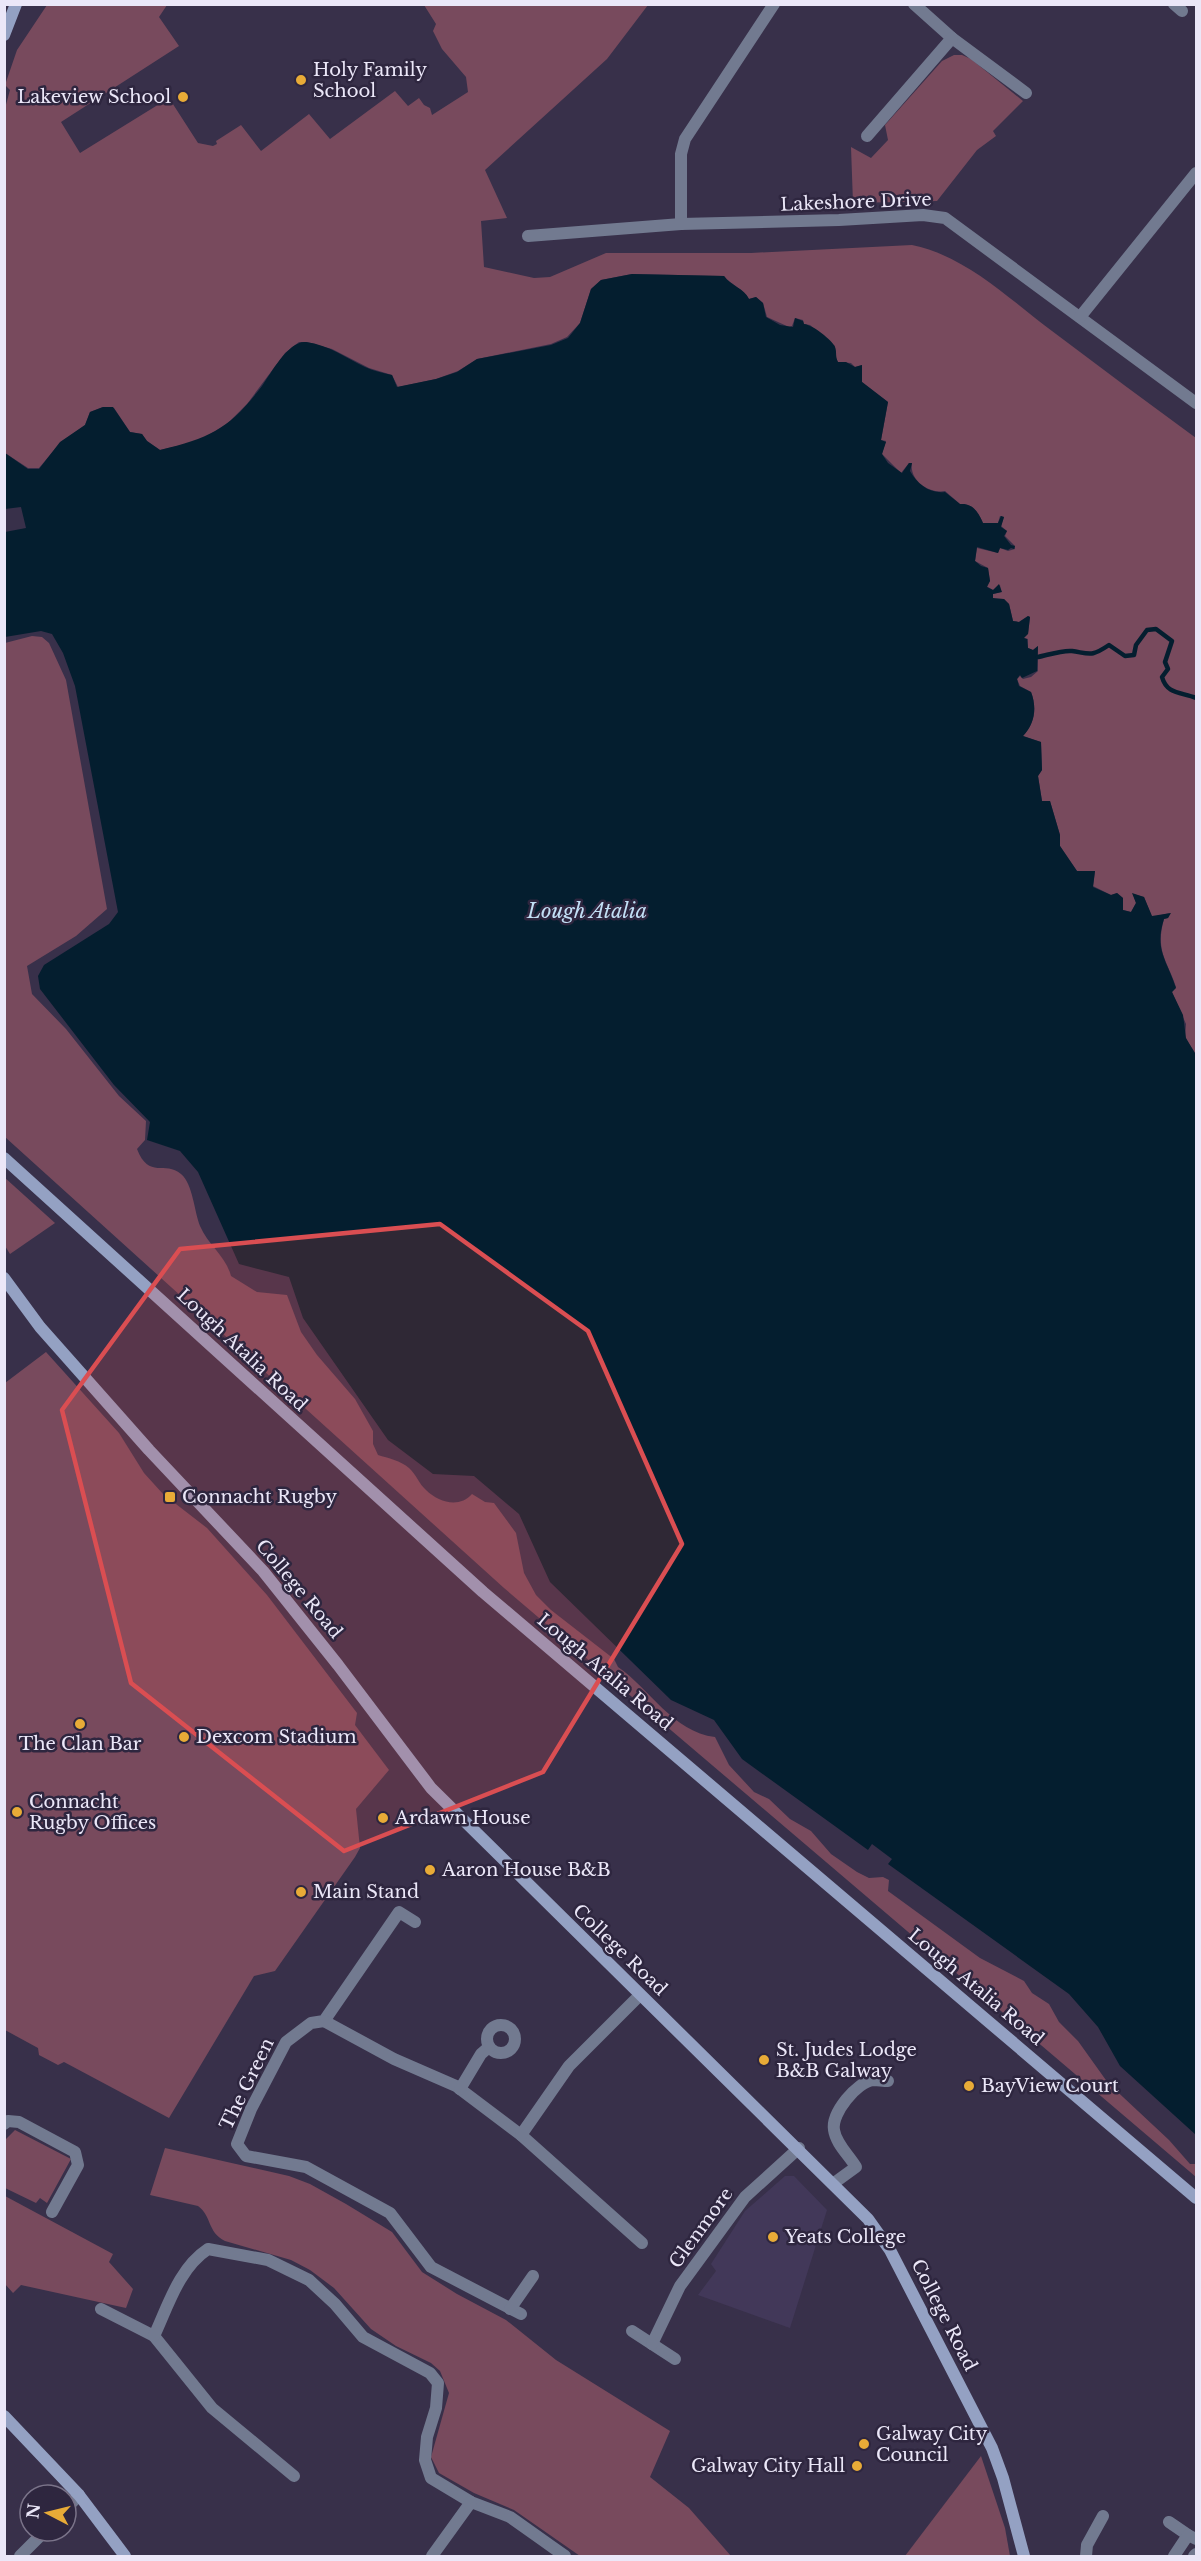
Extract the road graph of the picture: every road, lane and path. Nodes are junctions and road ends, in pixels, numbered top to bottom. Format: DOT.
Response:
graph roads {
  1 [pos="16,4"];
  2 [pos="774,4"];
  3 [pos="914,4"];
  4 [pos="4,35"];
  5 [pos="952,38"];
  6 [pos="1026,93"];
  7 [pos="867,136"];
  8 [pos="1197,173"];
  9 [pos="681,224"];
  10 [pos="528,237"];
  11 [pos="1080,317"];
  12 [pos="1197,403"];
  13 [pos="4,1158"];
  14 [pos="4,1278"];
  15 [pos="415,1922"];
  16 [pos="640,1995"];
  17 [pos="324,2021"];
  18 [pos="489,2047"];
  19 [pos="888,2081"];
  20 [pos="460,2089"];
  21 [pos="4,2124"];
  22 [pos="521,2135"];
  23 [pos="799,2148"];
  24 [pos="834,2183"];
  25 [pos="1197,2198"];
  26 [pos="52,2212"];
  27 [pos="642,2243"];
  28 [pos="533,2276"];
  29 [pos="101,2309"];
  30 [pos="632,2331"];
  31 [pos="154,2336"];
  32 [pos="652,2344"];
  33 [pos="675,2359"];
  34 [pos="4,2416"];
  35 [pos="294,2476"];
  36 [pos="79,2495"];
  37 [pos="471,2502"];
  38 [pos="1103,2516"];
  39 [pos="1169,2522"];
  40 [pos="1192,2537"];
  41 [pos="33,2543"];
  42 [pos="20,2556"];
  43 [pos="125,2556"];
  44 [pos="432,2556"];
  45 [pos="565,2556"];
  46 [pos="1024,2556"];
  47 [pos="1086,2556"];
  48 [pos="1174,2556"];
  1 -- 4 [label="main road"];
  2 -- 9 [label="street"];
  3 -- 5 [label="street"];
  5 -- 6 [label="street"];
  5 -- 7 [label="street"];
  8 -- 11 [label="street"];
  9 -- 10 [label="street, Lakeshore Drive"];
  9 -- 11 [label="street, Lakeshore Drive"];
  11 -- 12 [label="street, Lakeshore Drive"];
  13 -- 25 [label="main road, Lough Atalia Road"];
  14 -- 16 [label="main road, College Road"];
  15 -- 17 [label="street"];
  16 -- 22 [label="street"];
  16 -- 23 [label="main road, College Road"];
  17 -- 20 [label="street"];
  17 -- 28 [label="street, The Green"];
  18 -- 20 [label="street"];
  19 -- 24 [label="street"];
  20 -- 22 [label="street"];
  21 -- 26 [label="street"];
  22 -- 27 [label="street"];
  23 -- 24 [label="main road, College Road"];
  23 -- 32 [label="street, Glenmore"];
  24 -- 46 [label="main road, College Road"];
  29 -- 31 [label="street"];
  30 -- 32 [label="street"];
  31 -- 35 [label="street"];
  31 -- 37 [label="street"];
  32 -- 33 [label="street"];
  34 -- 36 [label="main road"];
  36 -- 43 [label="main road"];
  37 -- 44 [label="street"];
  37 -- 45 [label="street"];
  38 -- 47 [label="street"];
  39 -- 40 [label="street"];
  40 -- 48 [label="street"];
  41 -- 42 [label="street"];
}
